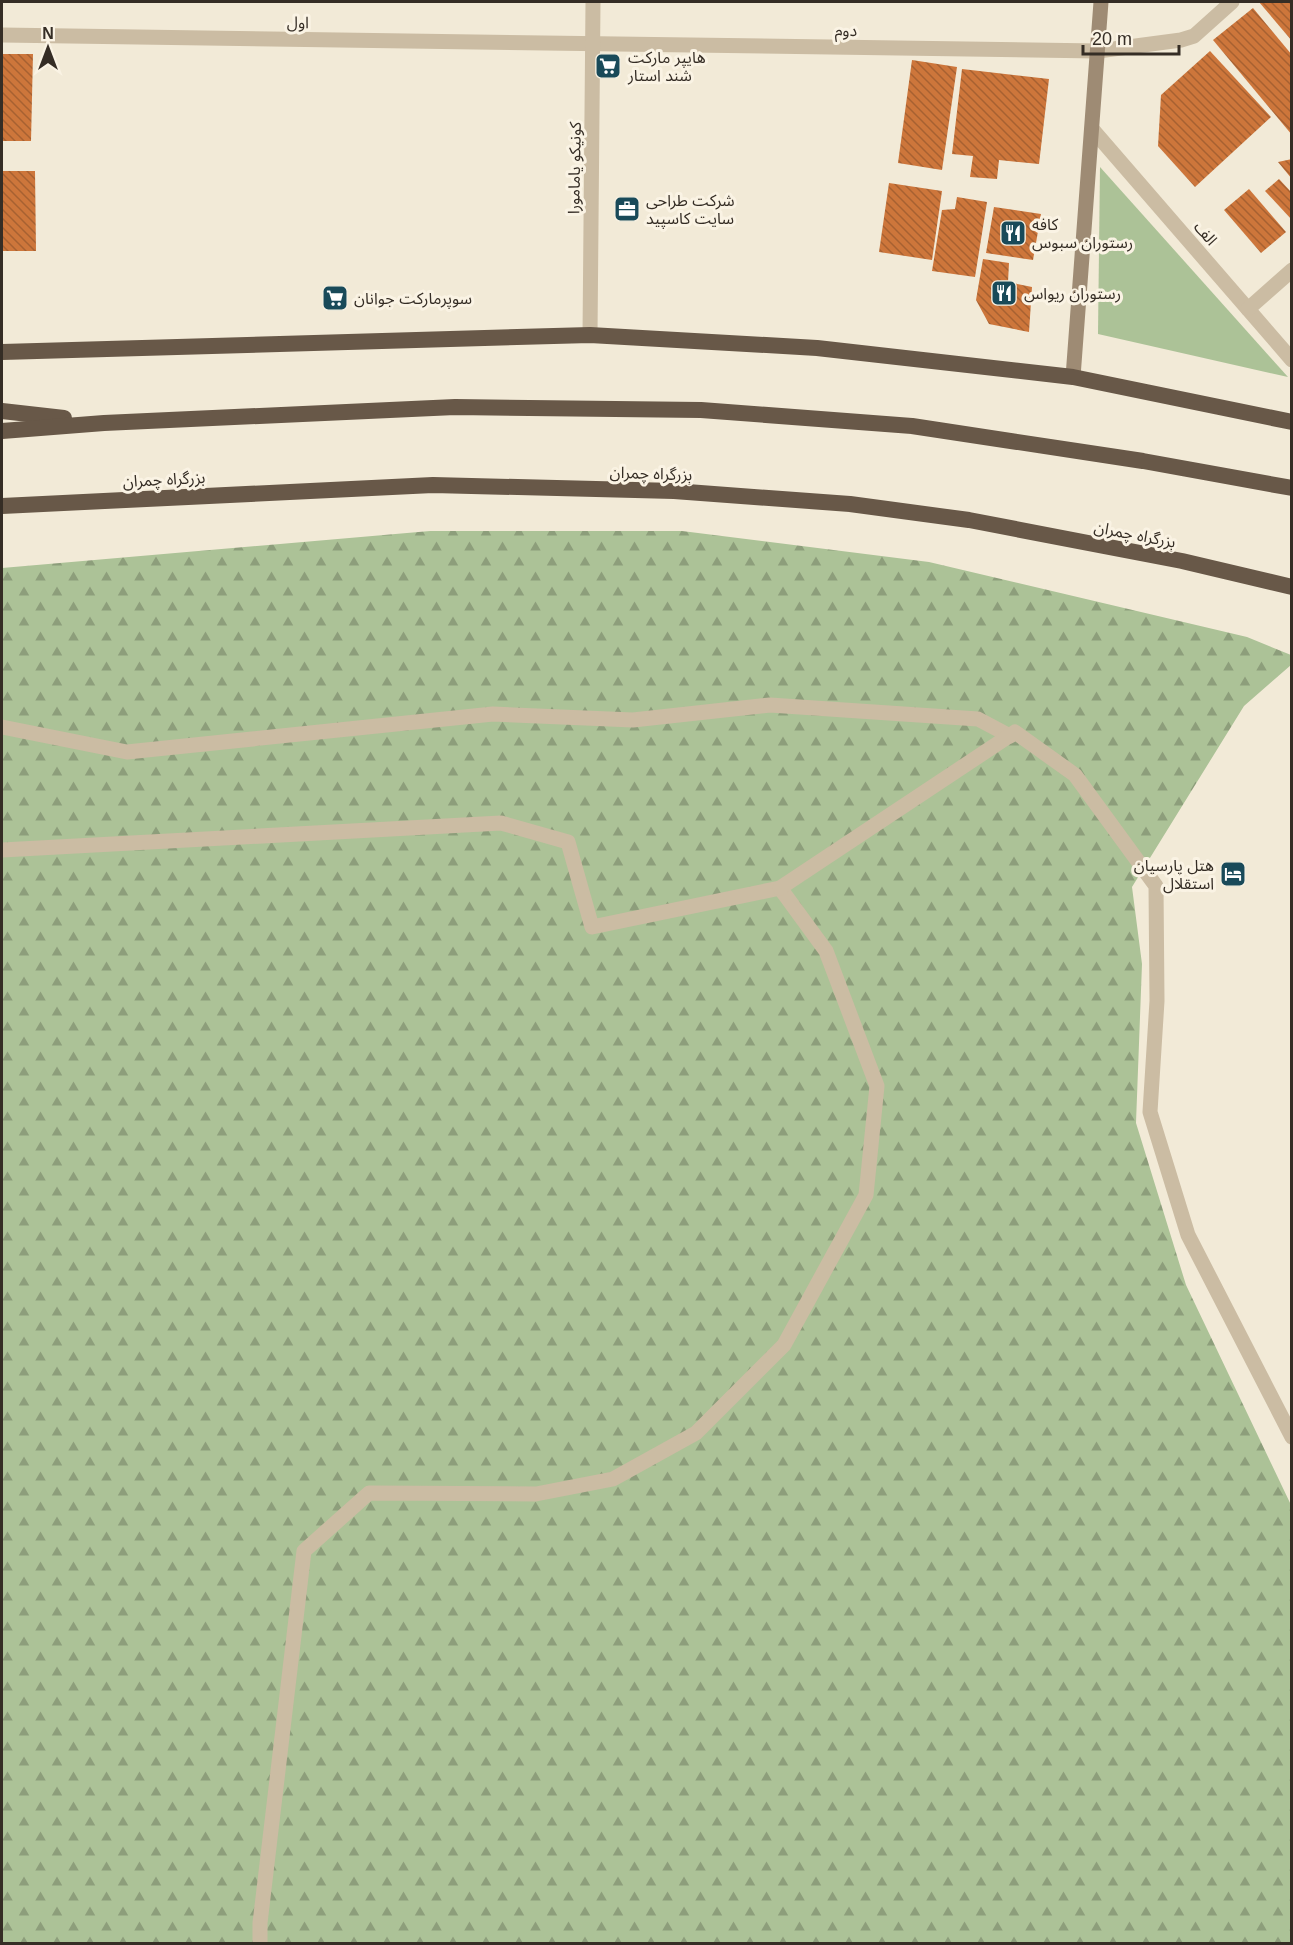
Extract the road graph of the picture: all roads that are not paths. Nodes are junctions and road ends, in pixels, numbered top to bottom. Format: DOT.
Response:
graph roads {
  1 [pos="593,2"];
  2 [pos="1101,2"];
  3 [pos="1232,2"];
  4 [pos="2,35"];
  5 [pos="593,44"];
  6 [pos="1098,51"];
  7 [pos="1092,129"];
  8 [pos="1292,270"];
  9 [pos="1248,309"];
  10 [pos="590,335"];
  11 [pos="2,352"];
  12 [pos="1292,360"];
  13 [pos="1073,377"];
  14 [pos="2,411"];
  15 [pos="1292,422"];
  16 [pos="104,423"];
  17 [pos="2,431"];
  18 [pos="1292,488"];
  19 [pos="2,506"];
  20 [pos="1292,586"];
  21 [pos="2,727"];
  22 [pos="1010,736"];
  23 [pos="2,850"];
  24 [pos="780,888"];
  25 [pos="1292,1437"];
  26 [pos="260,1944"];
  1 -- 5 [label="street, کونیکو یامامورا"];
  2 -- 6 [label="main road"];
  3 -- 6 [label="street, دوم"];
  4 -- 5 [label="street, اول"];
  5 -- 6 [label="street, دوم"];
  5 -- 10 [label="street, کونیکو یامامورا"];
  6 -- 7 [label="main road"];
  7 -- 9 [label="street, الف"];
  7 -- 13 [label="main road"];
  8 -- 9 [label="street"];
  9 -- 12 [label="street, الف"];
  10 -- 11 [label="highway"];
  10 -- 13 [label="highway"];
  13 -- 15 [label="highway"];
  14 -- 16 [label="highway"];
  16 -- 17 [label="highway"];
  16 -- 18 [label="highway"];
  19 -- 20 [label="highway, بزرگراه چمران"];
  21 -- 22 [label="street"];
  22 -- 24 [label="street"];
  22 -- 25 [label="street"];
  23 -- 24 [label="street"];
  24 -- 26 [label="street"];
}
